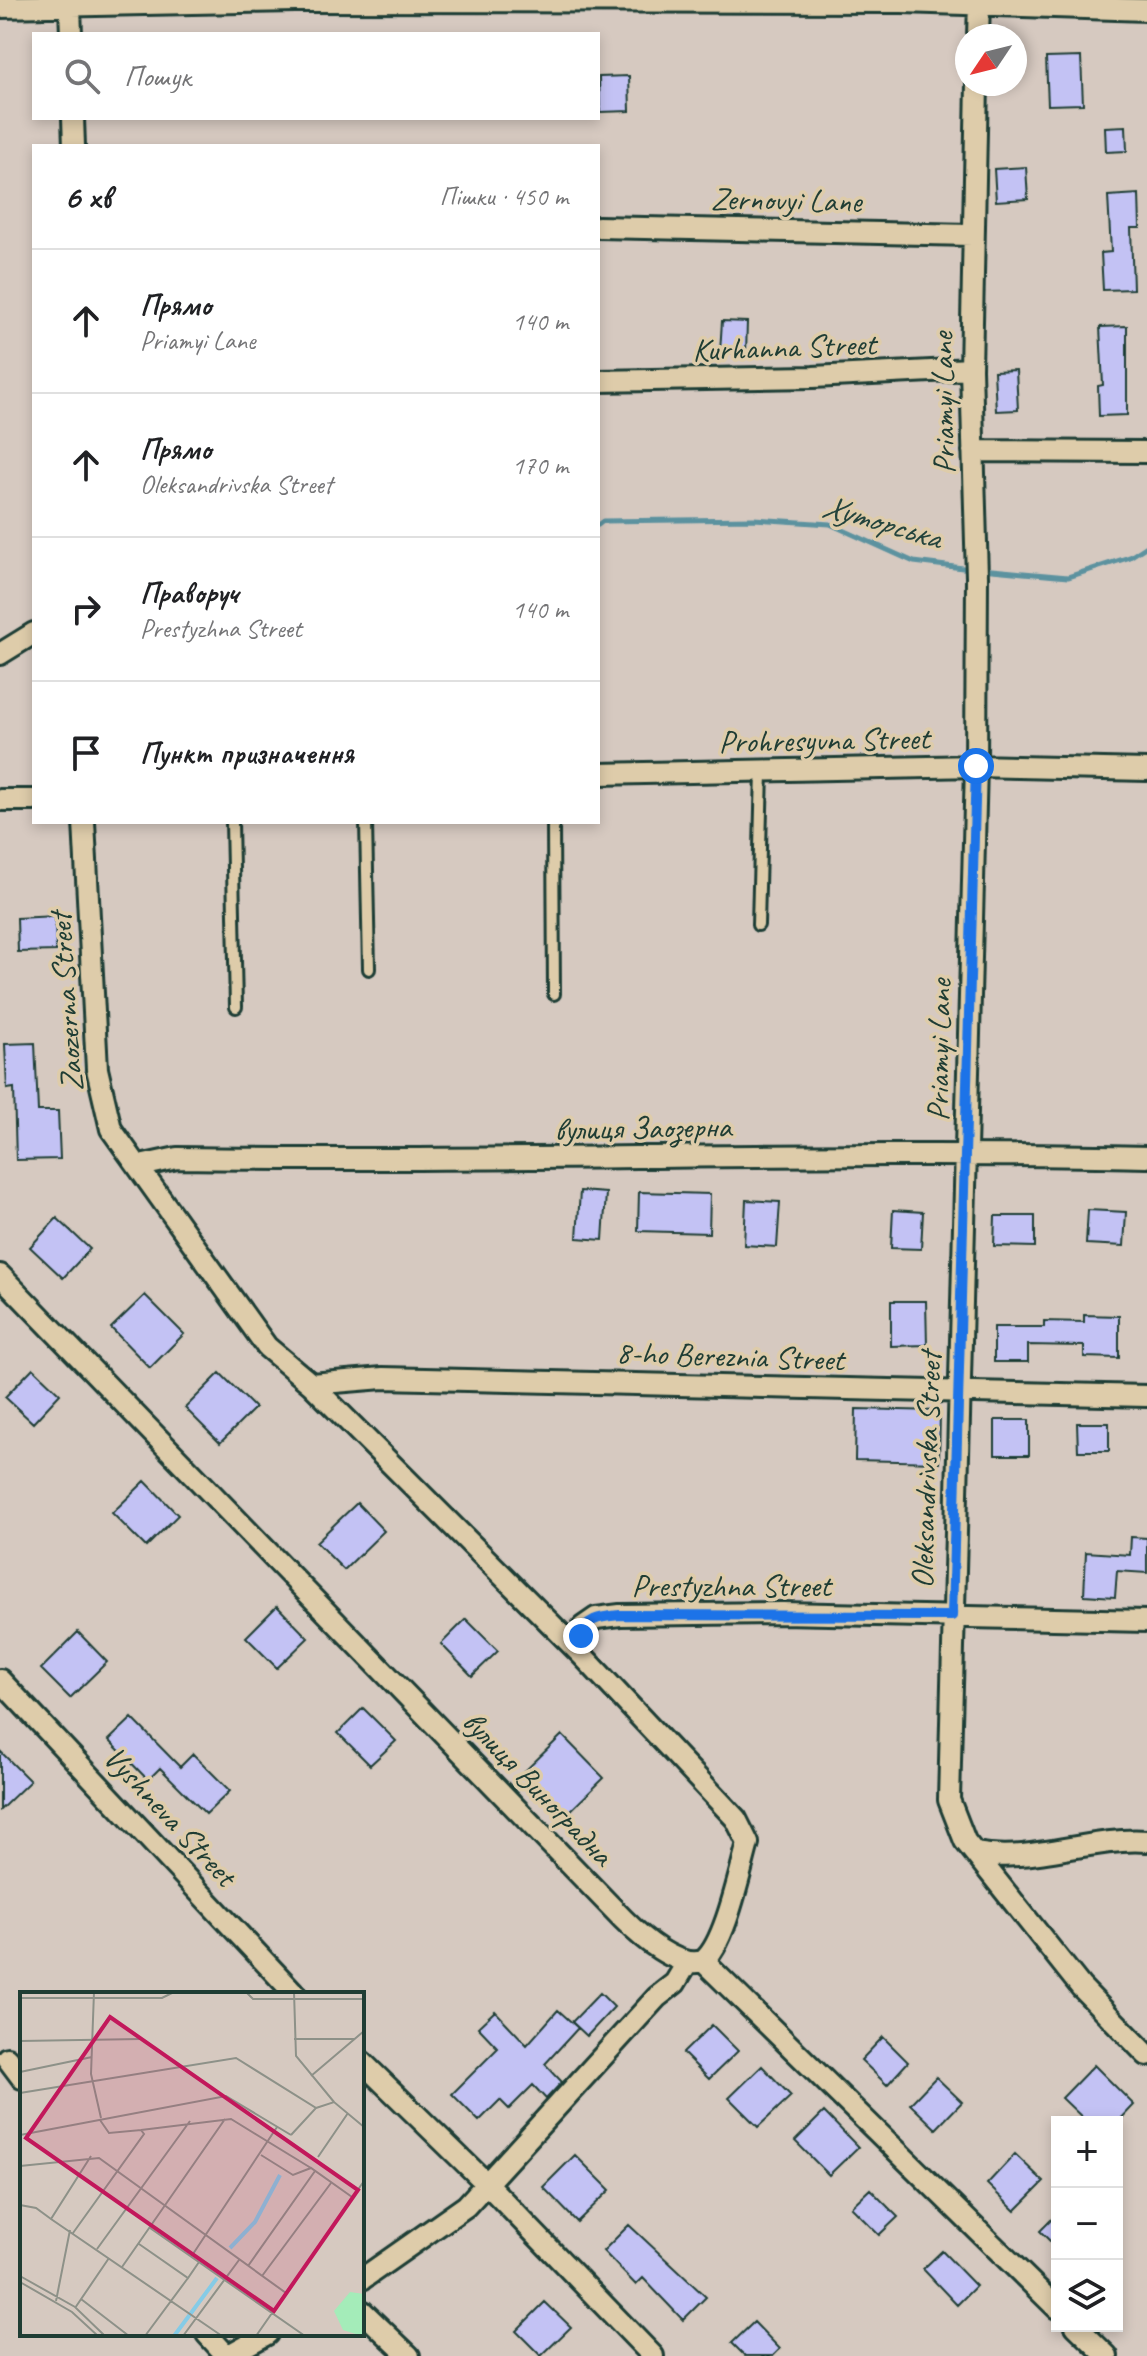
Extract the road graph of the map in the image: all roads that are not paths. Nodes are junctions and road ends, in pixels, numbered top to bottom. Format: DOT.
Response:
graph roads {
  1 [pos="295,0"];
  2 [pos="902,1"];
  3 [pos="979,3"];
  4 [pos="0,7"];
  5 [pos="70,8"];
  6 [pos="1147,10"];
  7 [pos="978,24"];
  8 [pos="71,32"];
  9 [pos="977,96"];
  10 [pos="73,120"];
  11 [pos="74,144"];
  12 [pos="600,227"];
  13 [pos="972,235"];
  14 [pos="971,369"];
  15 [pos="600,381"];
  16 [pos="973,451"];
  17 [pos="1147,452"];
  18 [pos="32,634"];
  19 [pos="0,654"];
  20 [pos="976,766"];
  21 [pos="1147,770"];
  22 [pos="762,771"];
  23 [pos="600,774"];
  24 [pos="0,800"];
  25 [pos="32,800"];
  26 [pos="84,824"];
  27 [pos="232,824"];
  28 [pos="366,824"];
  29 [pos="553,824"];
  30 [pos="758,925"];
  31 [pos="369,969"];
  32 [pos="554,994"];
  33 [pos="236,1007"];
  34 [pos="967,1153"];
  35 [pos="1147,1157"];
  36 [pos="140,1166"];
  37 [pos="0,1275"];
  38 [pos="311,1384"];
  39 [pos="958,1392"];
  40 [pos="1147,1396"];
  41 [pos="952,1616"];
  42 [pos="1147,1621"];
  43 [pos="582,1655"];
  44 [pos="0,1680"];
  45 [pos="1147,1841"];
  46 [pos="975,1853"];
  47 [pos="695,1962"];
  48 [pos="293,1992"];
  49 [pos="1147,2055"];
  50 [pos="7,2058"];
  51 [pos="364,2064"];
  52 [pos="20,2075"];
  53 [pos="487,2184"];
  54 [pos="364,2278"];
  55 [pos="1051,2302"];
  56 [pos="364,2313"];
  57 [pos="1082,2332"];
  58 [pos="209,2336"];
  59 [pos="263,2336"];
  60 [pos="227,2356"];
  61 [pos="409,2356"];
  62 [pos="653,2356"];
  63 [pos="1107,2356"];
  1 -- 2 [label="street"];
  1 -- 5 [label="street"];
  2 -- 3 [label="street"];
  3 -- 6 [label="street"];
  3 -- 7 [label="street"];
  4 -- 5 [label="street"];
  5 -- 8 [label="street"];
  9 -- 13 [label="street, Priamyi Lane"];
  10 -- 11 [label="street"];
  12 -- 13 [label="street, Zernovyi Lane"];
  13 -- 14 [label="street, Priamyi Lane"];
  14 -- 15 [label="street, Kurhanna Street"];
  14 -- 16 [label="street, Priamyi Lane"];
  16 -- 17 [label="street"];
  16 -- 20 [label="street, Priamyi Lane"];
  18 -- 19 [label="street"];
  20 -- 21 [label="street, Prohresyvna Street"];
  20 -- 22 [label="street, Prohresyvna Street"];
  20 -- 34 [label="street, Priamyi Lane"];
  22 -- 23 [label="street, Prohresyvna Street"];
  22 -- 30 [label="lane"];
  24 -- 25 [label="street"];
  26 -- 36 [label="street, Zaozerna Street"];
  27 -- 33 [label="lane"];
  28 -- 31 [label="lane"];
  29 -- 32 [label="lane"];
  34 -- 35 [label="street, вулиця Заозерна"];
  34 -- 36 [label="street, вулиця Заозерна"];
  34 -- 39 [label="street, Oleksandrivska Street"];
  36 -- 38 [label="street, Zaozerna Street"];
  37 -- 47 [label="street, вулиця Виноградна"];
  38 -- 39 [label="street, 8-ho Bereznia Street"];
  38 -- 43 [label="street, Zaozerna Street"];
  39 -- 40 [label="street, 8-ho Bereznia Street"];
  39 -- 41 [label="street, Oleksandrivska Street"];
  41 -- 42 [label="street, Prestyzhna Street"];
  41 -- 43 [label="street, Prestyzhna Street"];
  41 -- 46 [label="street, Oleksandrivska Street"];
  43 -- 47 [label="street"];
  44 -- 48 [label="street, Vyshneva Street"];
  45 -- 46 [label="street"];
  46 -- 49 [label="street, Oleksandrivska Street"];
  47 -- 53 [label="street"];
  47 -- 55 [label="street, вулиця Виноградна"];
  50 -- 52 [label="street"];
  51 -- 53 [label="street"];
  53 -- 54 [label="street"];
  53 -- 62 [label="street"];
  56 -- 61 [label="street"];
  57 -- 63 [label="street"];
  58 -- 60 [label="street"];
  59 -- 60 [label="street"];
}
